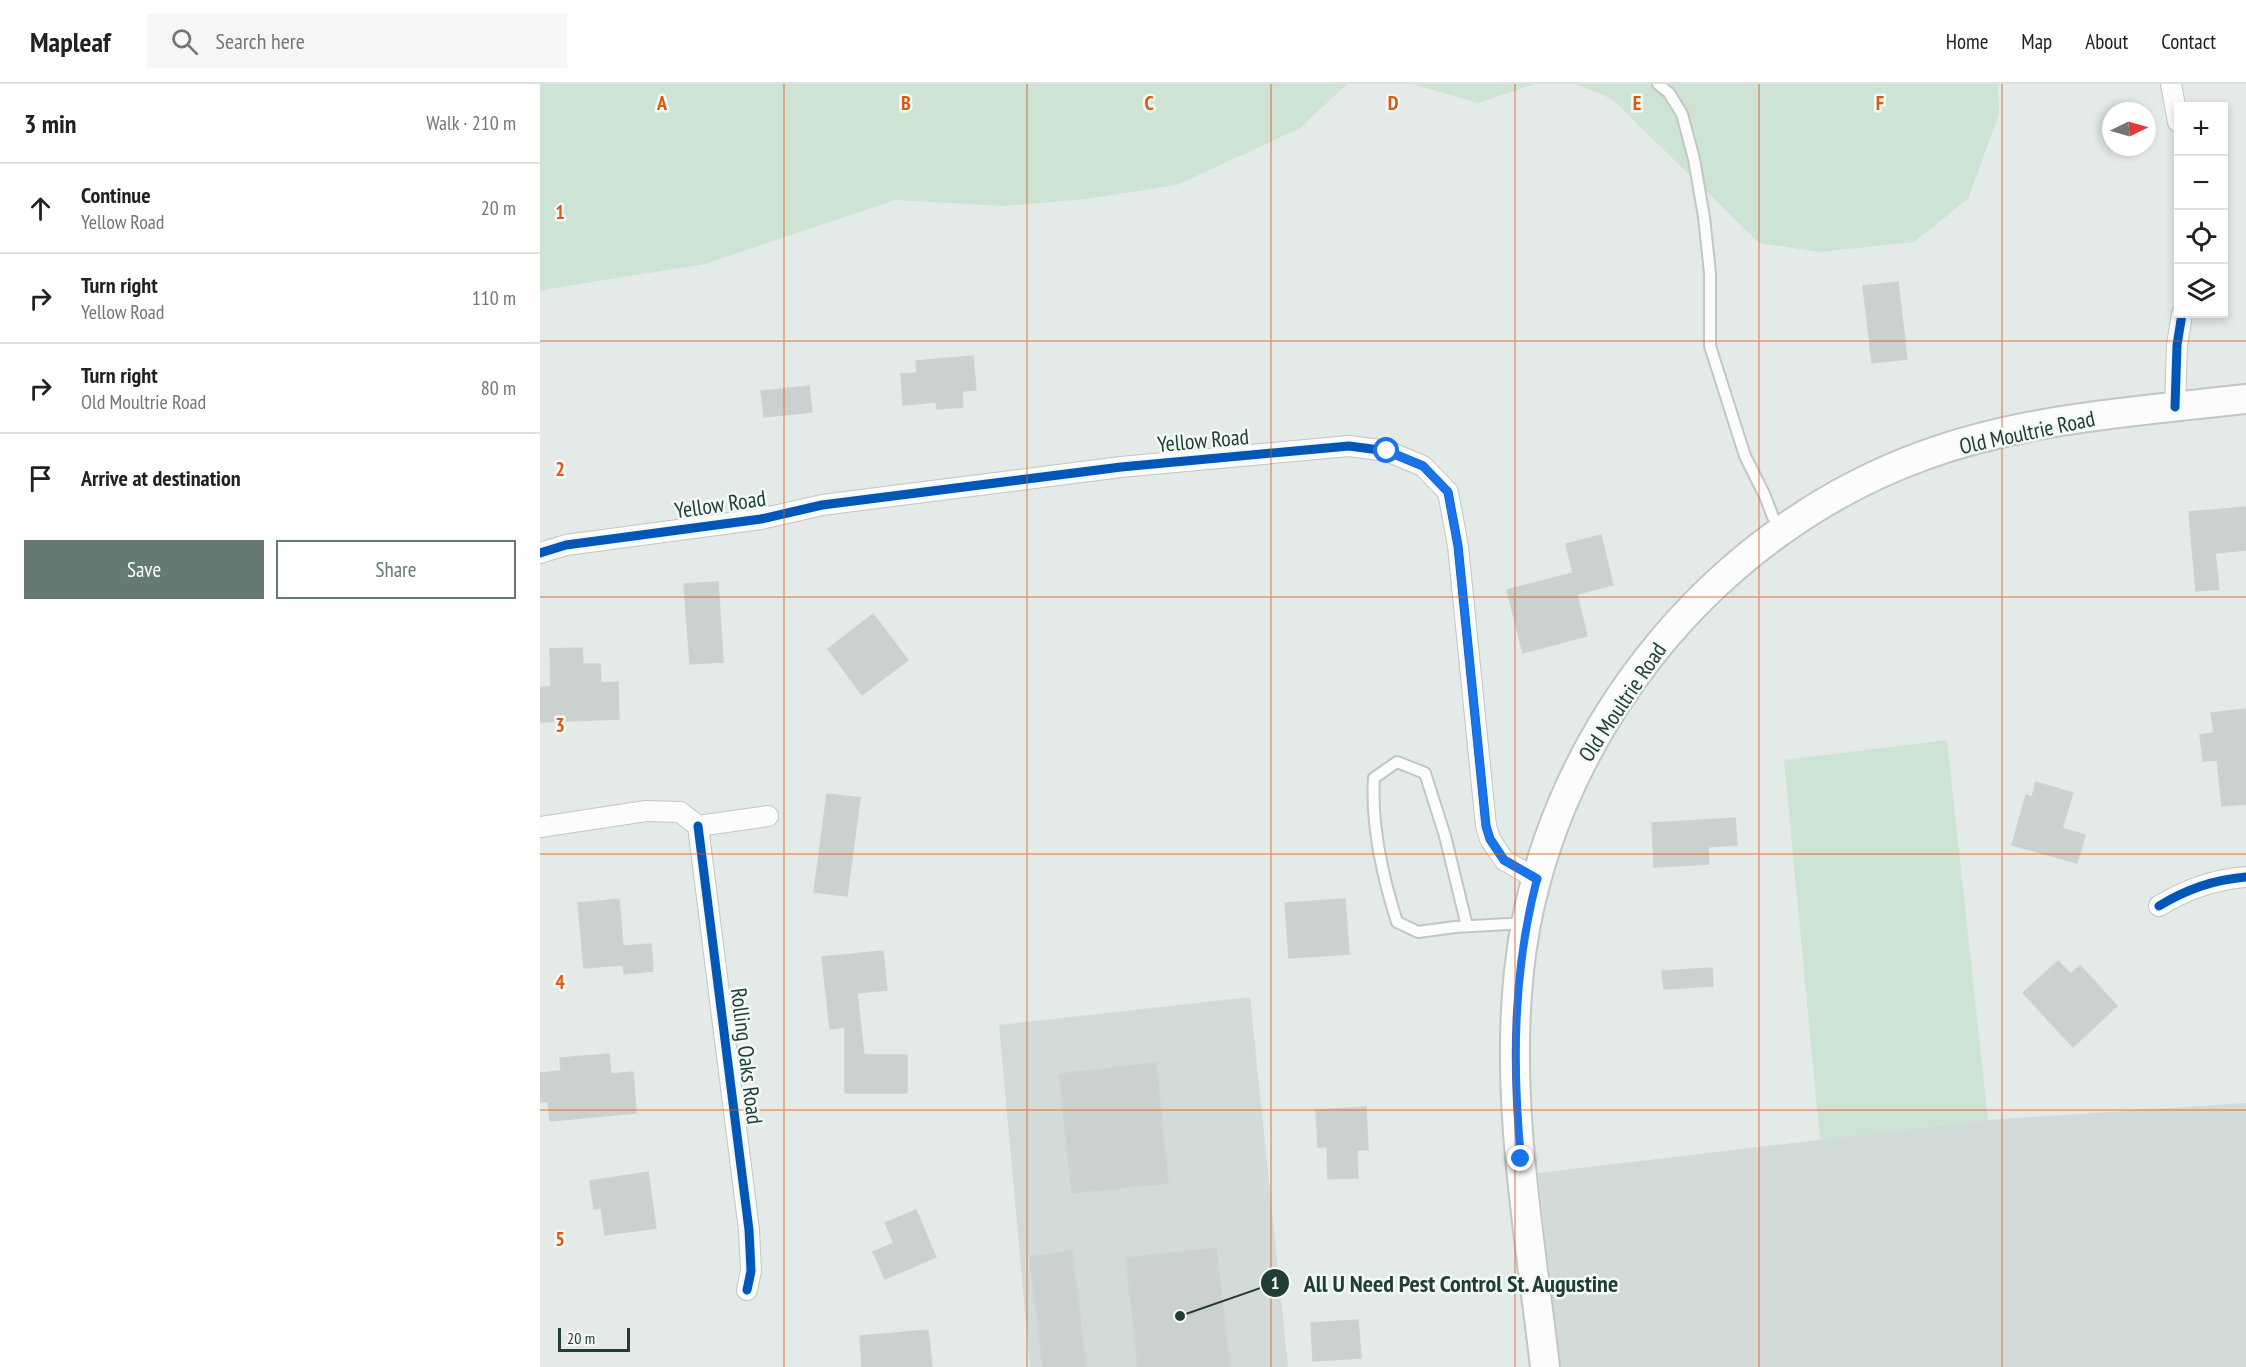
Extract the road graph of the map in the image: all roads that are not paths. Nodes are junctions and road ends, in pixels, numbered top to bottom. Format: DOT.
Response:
graph roads {
  1 [pos="1658,84"];
  2 [pos="2170,84"];
  3 [pos="2174,103"];
  4 [pos="2181,318"];
  5 [pos="2246,399"];
  6 [pos="2175,407"];
  7 [pos="1783,530"];
  8 [pos="540,553"];
  9 [pos="768,816"];
  10 [pos="698,826"];
  11 [pos="540,827"];
  12 [pos="2246,877"];
  13 [pos="1537,879"];
  14 [pos="2159,906"];
  15 [pos="1526,922"];
  16 [pos="1467,926"];
  17 [pos="747,1290"];
  18 [pos="1545,1367"];
  1 -- 7 [label="lane"];
  2 -- 3 [label="street"];
  4 -- 6 [label="street"];
  5 -- 6 [label="main road, Old Moultrie Road"];
  6 -- 7 [label="main road, Old Moultrie Road"];
  7 -- 13 [label="main road, Old Moultrie Road"];
  8 -- 13 [label="street, Yellow Road"];
  9 -- 10 [label="street"];
  10 -- 11 [label="street"];
  10 -- 17 [label="street, Rolling Oaks Road"];
  12 -- 14 [label="street"];
  13 -- 15 [label="main road, Old Moultrie Road"];
  15 -- 16 [label="lane"];
  15 -- 18 [label="main road, Old Moultrie Road"];
  16 -- 16 [label="lane"];
}
